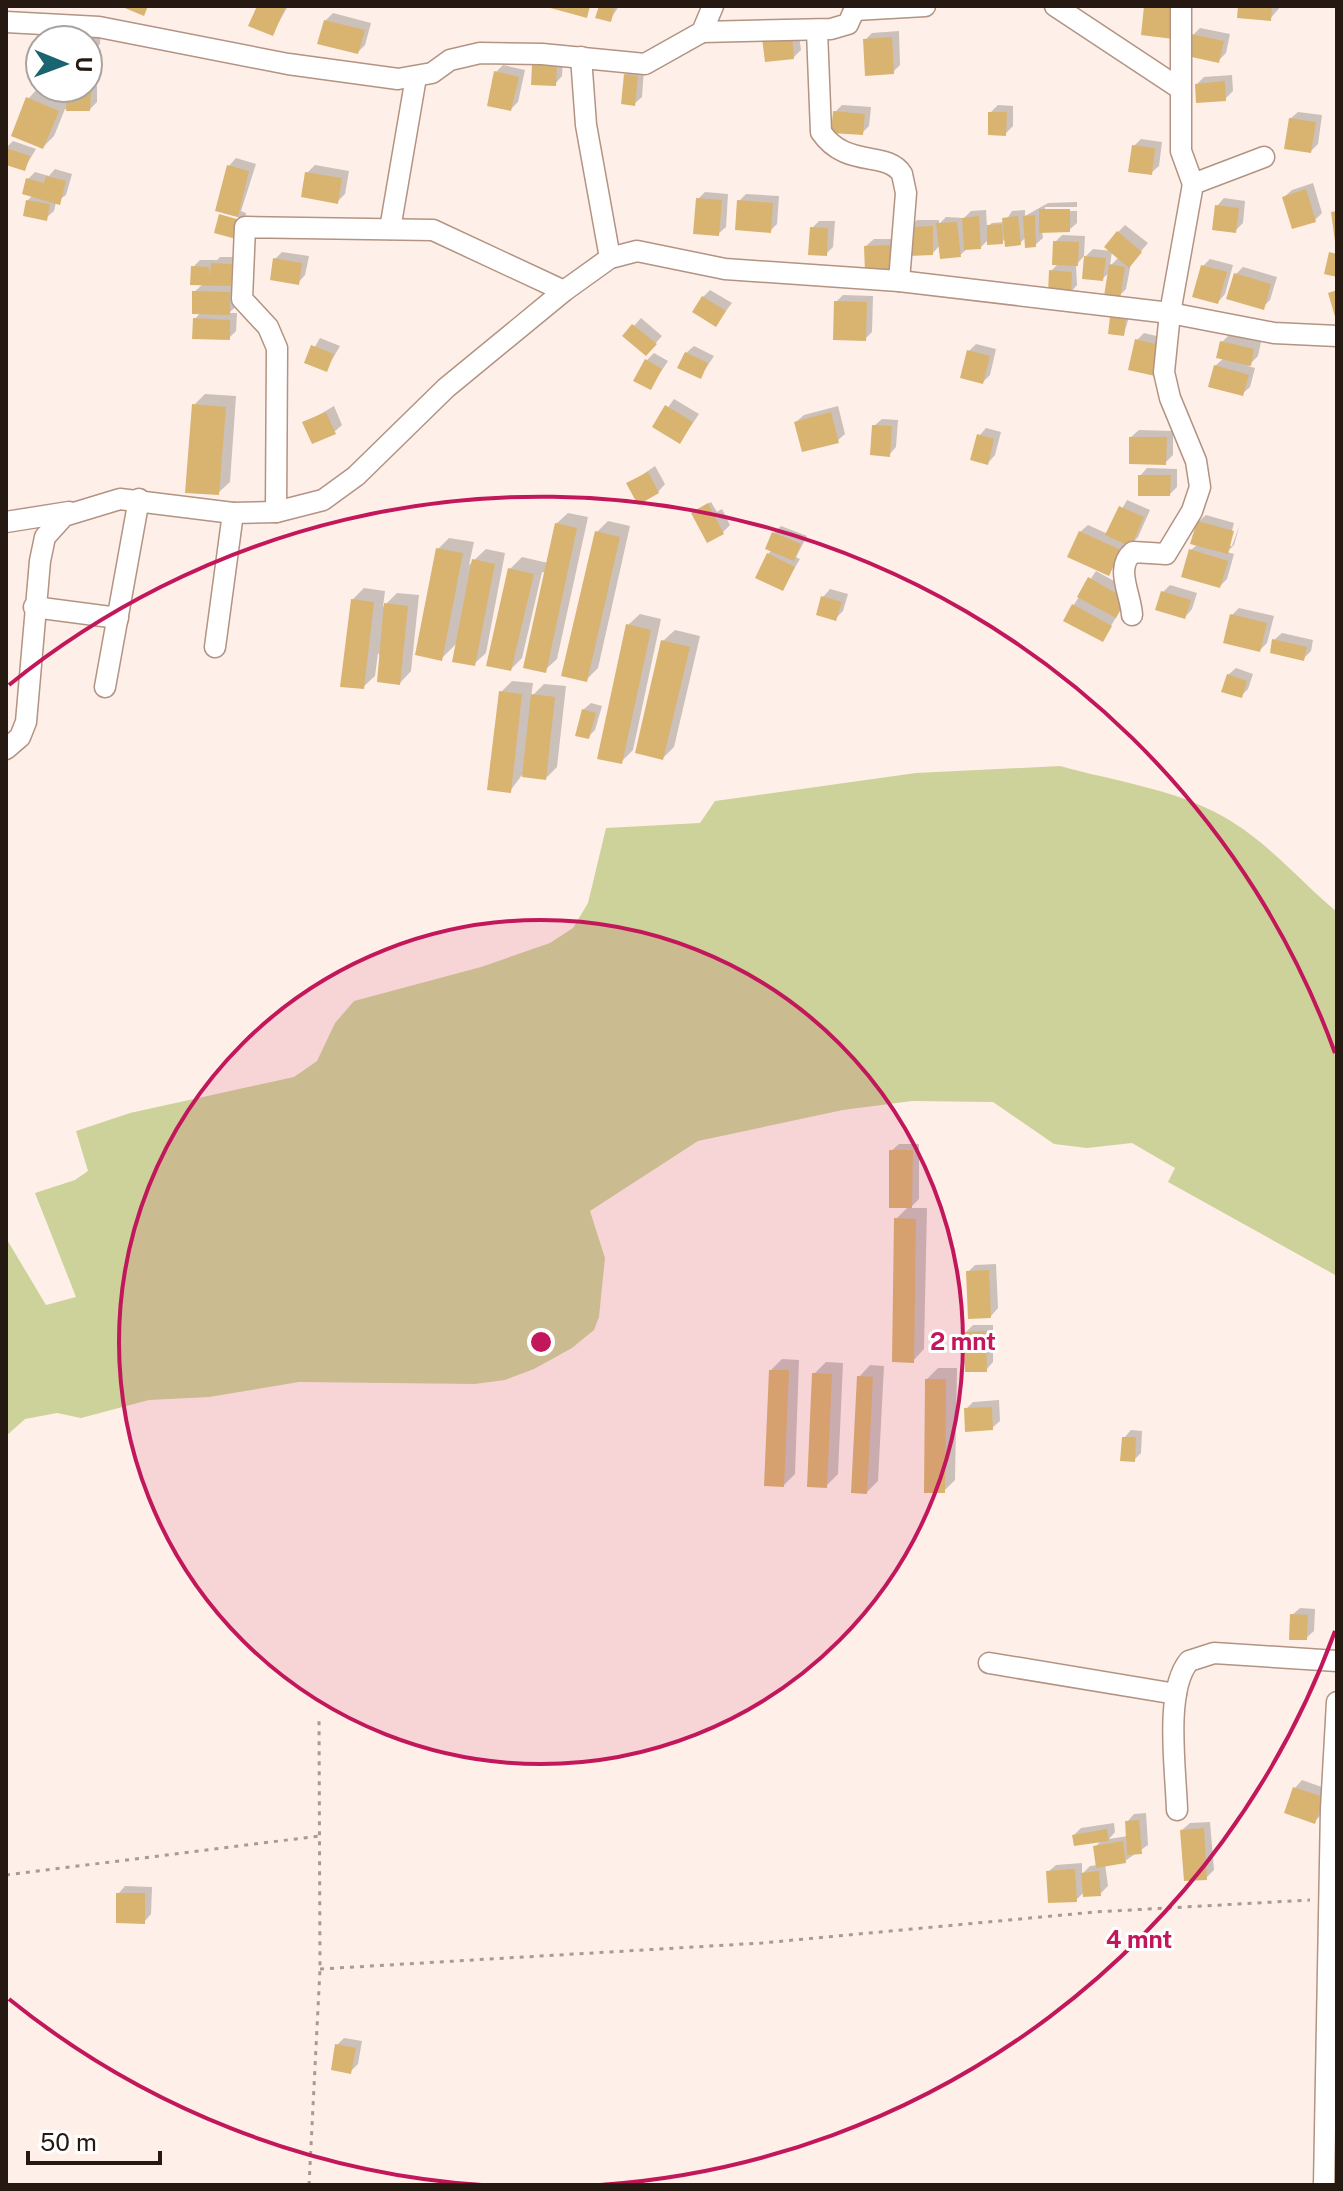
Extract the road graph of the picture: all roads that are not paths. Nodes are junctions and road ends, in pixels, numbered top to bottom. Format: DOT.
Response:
graph roads {
  1 [pos="713,6"];
  2 [pos="925,6"];
  3 [pos="1055,6"];
  4 [pos="1181,6"];
  5 [pos="856,8"];
  6 [pos="46,15"];
  7 [pos="6,22"];
  8 [pos="817,31"];
  9 [pos="702,32"];
  10 [pos="581,57"];
  11 [pos="416,77"];
  12 [pos="1179,88"];
  13 [pos="1264,157"];
  14 [pos="1193,184"];
  15 [pos="390,229"];
  16 [pos="610,258"];
  17 [pos="899,281"];
  18 [pos="564,291"];
  19 [pos="1170,313"];
  20 [pos="1337,336"];
  21 [pos="139,499"];
  22 [pos="74,511"];
  23 [pos="276,512"];
  24 [pos="233,513"];
  25 [pos="6,522"];
  26 [pos="34,607"];
  27 [pos="1132,615"];
  28 [pos="118,618"];
  29 [pos="215,647"];
  30 [pos="105,687"];
  31 [pos="6,749"];
  32 [pos="1337,1661"];
  33 [pos="989,1663"];
  34 [pos="1176,1694"];
  35 [pos="1337,1702"];
  36 [pos="1177,1810"];
  37 [pos="1324,2185"];
  1 -- 9 [label="street"];
  2 -- 5 [label="street"];
  3 -- 12 [label="street"];
  4 -- 12 [label="street"];
  5 -- 8 [label="street"];
  6 -- 7 [label="street"];
  6 -- 11 [label="street"];
  8 -- 9 [label="street"];
  8 -- 17 [label="street"];
  9 -- 10 [label="street"];
  10 -- 11 [label="street"];
  10 -- 16 [label="street"];
  11 -- 15 [label="street"];
  12 -- 14 [label="street"];
  13 -- 14 [label="street"];
  14 -- 19 [label="street"];
  15 -- 18 [label="street"];
  15 -- 23 [label="street"];
  16 -- 17 [label="street"];
  16 -- 18 [label="street"];
  17 -- 19 [label="street"];
  18 -- 23 [label="street"];
  19 -- 20 [label="street"];
  19 -- 27 [label="street"];
  21 -- 22 [label="street"];
  21 -- 24 [label="street"];
  21 -- 28 [label="street"];
  22 -- 25 [label="street"];
  22 -- 26 [label="street"];
  23 -- 24 [label="street"];
  24 -- 29 [label="street"];
  26 -- 28 [label="street"];
  26 -- 31 [label="street"];
  28 -- 30 [label="street"];
  32 -- 34 [label="street"];
  33 -- 34 [label="street"];
  34 -- 36 [label="street"];
  35 -- 37 [label="street"];
}
